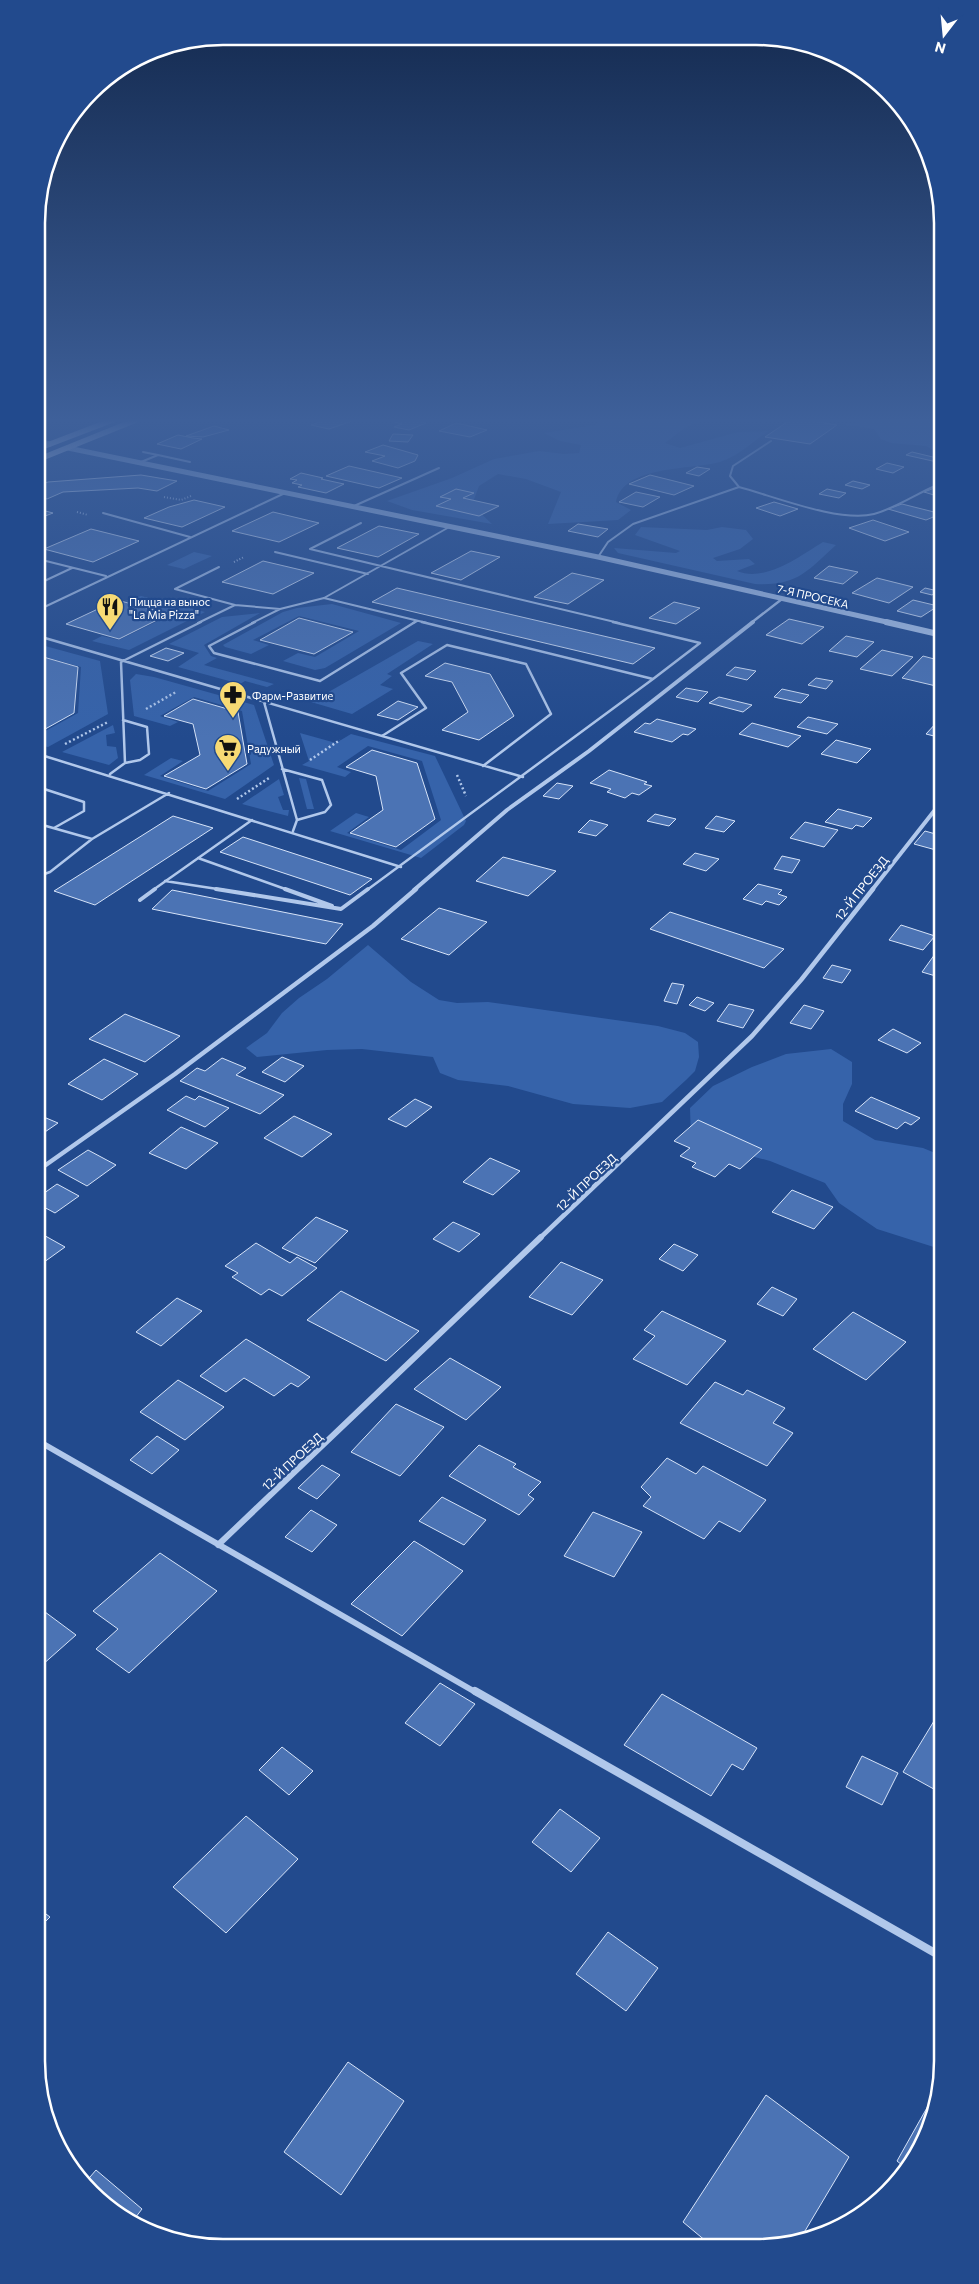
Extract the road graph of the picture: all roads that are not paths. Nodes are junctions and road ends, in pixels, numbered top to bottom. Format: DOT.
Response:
graph roads {
  1 [pos="147,525"];
  2 [pos="215,525"];
  3 [pos="357,525"];
  4 [pos="444,525"];
  5 [pos="632,525"];
  6 [pos="451,526"];
  7 [pos="190,536"];
  8 [pos="276,552"];
  9 [pos="598,557"];
  10 [pos="45,561"];
  11 [pos="381,566"];
  12 [pos="220,567"];
  13 [pos="72,568"];
  14 [pos="368,574"];
  15 [pos="106,576"];
  16 [pos="45,581"];
  17 [pos="324,598"];
  18 [pos="782,599"];
  19 [pos="235,605"];
  20 [pos="45,606"];
  21 [pos="280,609"];
  22 [pos="418,621"];
  23 [pos="934,633"];
  24 [pos="45,638"];
  25 [pos="121,662"];
  26 [pos="653,678"];
  27 [pos="264,702"];
  28 [pos="124,720"];
  29 [pos="382,736"];
  30 [pos="45,755"];
  31 [pos="125,763"];
  32 [pos="483,766"];
  33 [pos="282,769"];
  34 [pos="110,774"];
  35 [pos="523,777"];
  36 [pos="45,789"];
  37 [pos="169,793"];
  38 [pos="934,811"];
  39 [pos="252,820"];
  40 [pos="296,820"];
  41 [pos="45,826"];
  42 [pos="54,828"];
  43 [pos="293,831"];
  44 [pos="92,839"];
  45 [pos="198,858"];
  46 [pos="401,867"];
  47 [pos="45,874"];
  48 [pos="165,881"];
  49 [pos="140,900"];
  50 [pos="341,909"];
  51 [pos="45,1165"];
  52 [pos="45,1445"];
  53 [pos="218,1545"];
  54 [pos="934,1952"];
  1 -- 7 [label="lane"];
  2 -- 7 [label="lane"];
  3 -- 11 [label="lane"];
  4 -- 6 [label="street, 7-Я ПРОСЕКА"];
  5 -- 9 [label="lane"];
  6 -- 9 [label="street, 7-Я ПРОСЕКА"];
  6 -- 11 [label="lane"];
  7 -- 15 [label="lane"];
  8 -- 14 [label="lane"];
  9 -- 18 [label="street, 7-Я ПРОСЕКА"];
  10 -- 13 [label="lane"];
  11 -- 14 [label="lane"];
  11 -- 26 [label="lane"];
  12 -- 19 [label="lane"];
  13 -- 15 [label="lane"];
  13 -- 16 [label="lane"];
  14 -- 17 [label="lane"];
  15 -- 20 [label="lane"];
  17 -- 21 [label="lane"];
  17 -- 22 [label="lane"];
  18 -- 23 [label="street, 7-Я ПРОСЕКА"];
  18 -- 51 [label="street"];
  19 -- 21 [label="lane"];
  19 -- 25 [label="lane"];
  21 -- 22 [label="lane"];
  22 -- 26 [label="lane"];
  24 -- 25 [label="lane"];
  25 -- 27 [label="lane"];
  25 -- 28 [label="lane"];
  26 -- 35 [label="lane"];
  27 -- 29 [label="lane"];
  27 -- 33 [label="lane"];
  28 -- 31 [label="lane"];
  28 -- 31 [label="lane"];
  29 -- 32 [label="lane"];
  29 -- 32 [label="lane"];
  30 -- 34 [label="lane"];
  31 -- 34 [label="lane"];
  32 -- 35 [label="lane"];
  33 -- 40 [label="lane"];
  33 -- 40 [label="lane"];
  34 -- 37 [label="lane"];
  35 -- 46 [label="lane"];
  36 -- 42 [label="lane"];
  37 -- 39 [label="lane"];
  37 -- 44 [label="lane"];
  38 -- 53 [label="street, 12-Й ПРОЕЗД"];
  39 -- 43 [label="lane"];
  39 -- 45 [label="lane"];
  40 -- 43 [label="lane"];
  41 -- 42 [label="lane"];
  42 -- 44 [label="lane"];
  43 -- 46 [label="lane"];
  44 -- 47 [label="lane"];
  45 -- 48 [label="lane"];
  45 -- 50 [label="lane"];
  46 -- 50 [label="lane"];
  48 -- 49 [label="lane"];
  48 -- 50 [label="lane"];
  52 -- 53 [label="street"];
  53 -- 54 [label="street"];
}
